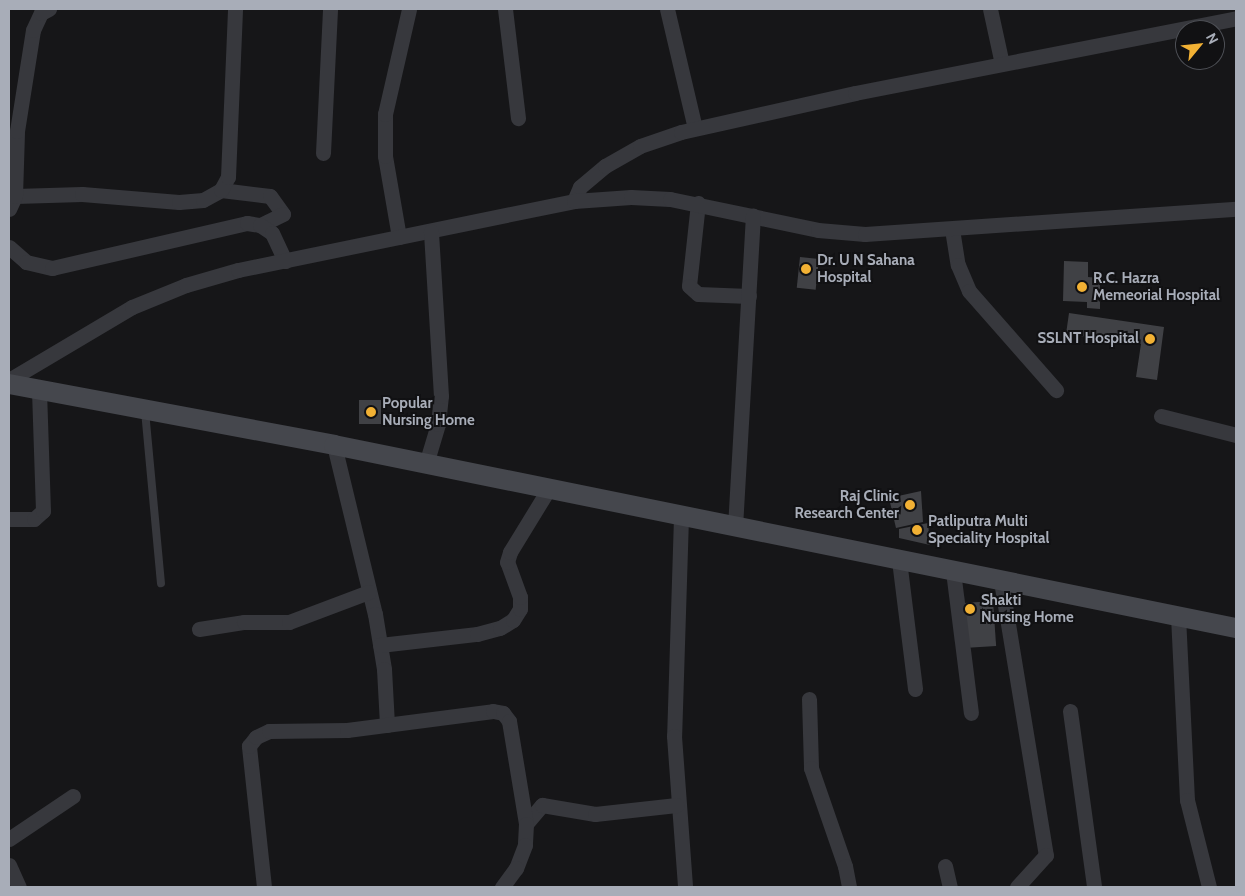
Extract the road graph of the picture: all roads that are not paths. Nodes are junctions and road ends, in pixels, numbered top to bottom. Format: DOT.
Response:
graph roads {
  1 [pos="49,9"];
  2 [pos="235,9"];
  3 [pos="330,9"];
  4 [pos="409,9"];
  5 [pos="505,9"];
  6 [pos="667,9"];
  7 [pos="990,9"];
  8 [pos="1236,18"];
  9 [pos="1002,64"];
  10 [pos="518,118"];
  11 [pos="695,128"];
  12 [pos="323,153"];
  13 [pos="221,190"];
  14 [pos="574,201"];
  15 [pos="12,203"];
  16 [pos="698,203"];
  17 [pos="1236,209"];
  18 [pos="753,216"];
  19 [pos="260,224"];
  20 [pos="952,229"];
  21 [pos="431,231"];
  22 [pos="399,237"];
  23 [pos="9,247"];
  24 [pos="285,261"];
  25 [pos="749,296"];
  26 [pos="9,380"];
  27 [pos="9,384"];
  28 [pos="39,389"];
  29 [pos="1056,390"];
  30 [pos="144,409"];
  31 [pos="1161,416"];
  32 [pos="1236,435"];
  33 [pos="334,445"];
  34 [pos="426,464"];
  35 [pos="548,490"];
  36 [pos="681,517"];
  37 [pos="9,519"];
  38 [pos="735,527"];
  39 [pos="899,560"];
  40 [pos="953,571"];
  41 [pos="1001,581"];
  42 [pos="161,583"];
  43 [pos="369,592"];
  44 [pos="1178,616"];
  45 [pos="1236,628"];
  46 [pos="199,629"];
  47 [pos="380,645"];
  48 [pos="915,689"];
  49 [pos="809,698"];
  50 [pos="1070,711"];
  51 [pos="970,713"];
  52 [pos="387,725"];
  53 [pos="73,796"];
  54 [pos="677,804"];
  55 [pos="526,824"];
  56 [pos="9,839"];
  57 [pos="9,865"];
  58 [pos="945,866"];
  59 [pos="19,887"];
  60 [pos="264,887"];
  61 [pos="502,887"];
  62 [pos="685,887"];
  63 [pos="849,887"];
  64 [pos="950,887"];
  65 [pos="1016,887"];
  66 [pos="1094,887"];
  67 [pos="1209,887"];
  1 -- 15 [label="street"];
  2 -- 13 [label="street"];
  3 -- 12 [label="street"];
  4 -- 22 [label="street"];
  5 -- 10 [label="street"];
  6 -- 11 [label="street"];
  7 -- 9 [label="street"];
  8 -- 9 [label="street"];
  9 -- 11 [label="street"];
  11 -- 14 [label="street"];
  13 -- 15 [label="street"];
  13 -- 19 [label="street"];
  14 -- 16 [label="street"];
  14 -- 21 [label="street"];
  16 -- 18 [label="street"];
  16 -- 25 [label="street"];
  17 -- 20 [label="street"];
  18 -- 20 [label="street"];
  18 -- 25 [label="street"];
  19 -- 23 [label="street"];
  19 -- 24 [label="street"];
  20 -- 29 [label="street"];
  21 -- 22 [label="street"];
  21 -- 34 [label="street"];
  22 -- 24 [label="street"];
  24 -- 26 [label="street"];
  25 -- 38 [label="street"];
  27 -- 28 [label="main road"];
  28 -- 30 [label="main road"];
  28 -- 37 [label="street"];
  30 -- 33 [label="main road"];
  30 -- 42 [label="lane"];
  31 -- 32 [label="street"];
  33 -- 34 [label="main road"];
  33 -- 43 [label="street"];
  34 -- 35 [label="main road"];
  35 -- 36 [label="main road"];
  35 -- 47 [label="street"];
  36 -- 38 [label="main road"];
  36 -- 54 [label="street"];
  38 -- 39 [label="main road"];
  39 -- 40 [label="main road"];
  39 -- 48 [label="street"];
  40 -- 41 [label="main road"];
  40 -- 51 [label="street"];
  41 -- 44 [label="main road"];
  41 -- 65 [label="street"];
  43 -- 46 [label="street"];
  43 -- 47 [label="street"];
  44 -- 45 [label="main road"];
  44 -- 67 [label="street"];
  47 -- 52 [label="street"];
  49 -- 63 [label="street"];
  50 -- 66 [label="street"];
  52 -- 55 [label="street"];
  52 -- 60 [label="street"];
  53 -- 56 [label="street"];
  54 -- 55 [label="street"];
  54 -- 62 [label="street"];
  55 -- 61 [label="street"];
  57 -- 59 [label="street"];
  58 -- 64 [label="street"];
}
